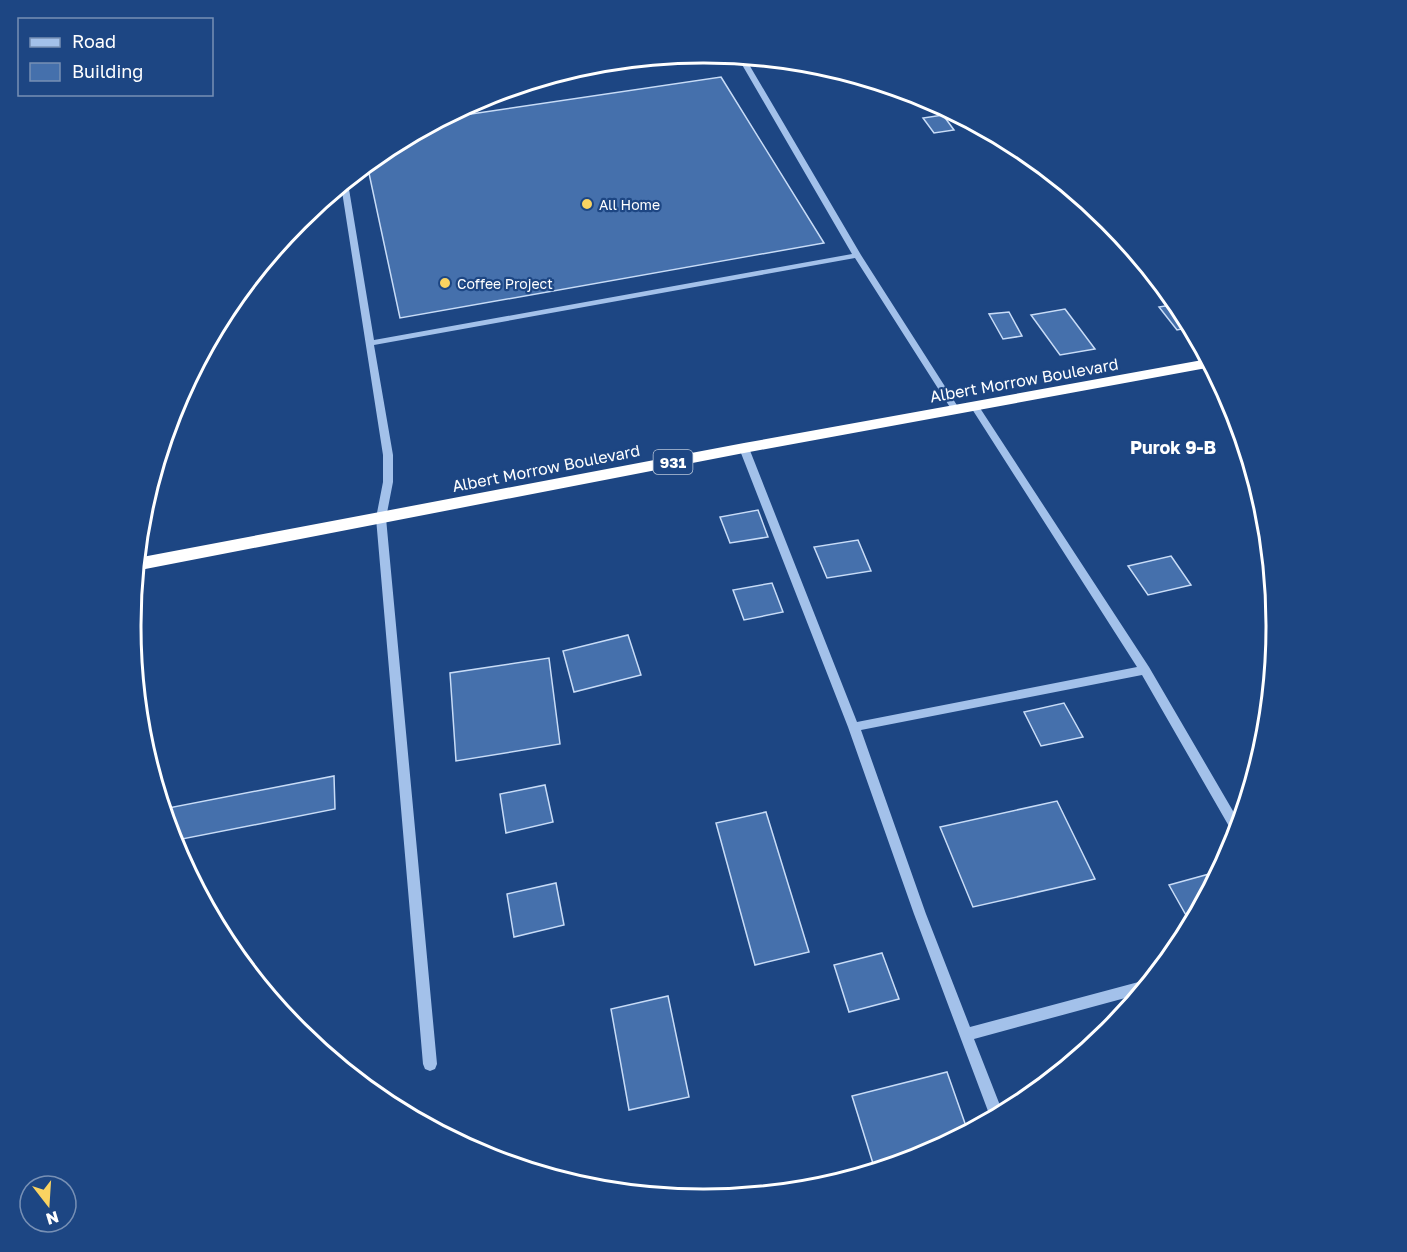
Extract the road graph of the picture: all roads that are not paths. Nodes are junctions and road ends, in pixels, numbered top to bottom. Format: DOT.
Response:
graph roads {
  1 [pos="745,65"];
  2 [pos="345,192"];
  3 [pos="857,255"];
  4 [pos="370,343"];
  5 [pos="1201,365"];
  6 [pos="975,407"];
  7 [pos="956,411"];
  8 [pos="744,448"];
  9 [pos="381,518"];
  10 [pos="144,563"];
  11 [pos="1145,670"];
  12 [pos="854,727"];
  13 [pos="1232,820"];
  14 [pos="1133,989"];
  15 [pos="966,1035"];
  16 [pos="430,1064"];
  17 [pos="994,1108"];
  1 -- 3 [label="street"];
  2 -- 4 [label="street"];
  3 -- 4 [label="street"];
  3 -- 7 [label="street"];
  4 -- 9 [label="street"];
  5 -- 6 [label="highway, Albert Morrow Boulevard / 931"];
  6 -- 7 [label="highway, Albert Morrow Boulevard / 931"];
  6 -- 11 [label="street"];
  7 -- 8 [label="highway, Albert Morrow Boulevard / 931"];
  8 -- 9 [label="highway, Albert Morrow Boulevard / 931"];
  8 -- 12 [label="street"];
  9 -- 10 [label="highway, Albert Morrow Boulevard / 931"];
  9 -- 16 [label="street"];
  11 -- 12 [label="street"];
  11 -- 13 [label="street"];
  12 -- 15 [label="street"];
  14 -- 15 [label="street"];
  15 -- 17 [label="street"];
}
